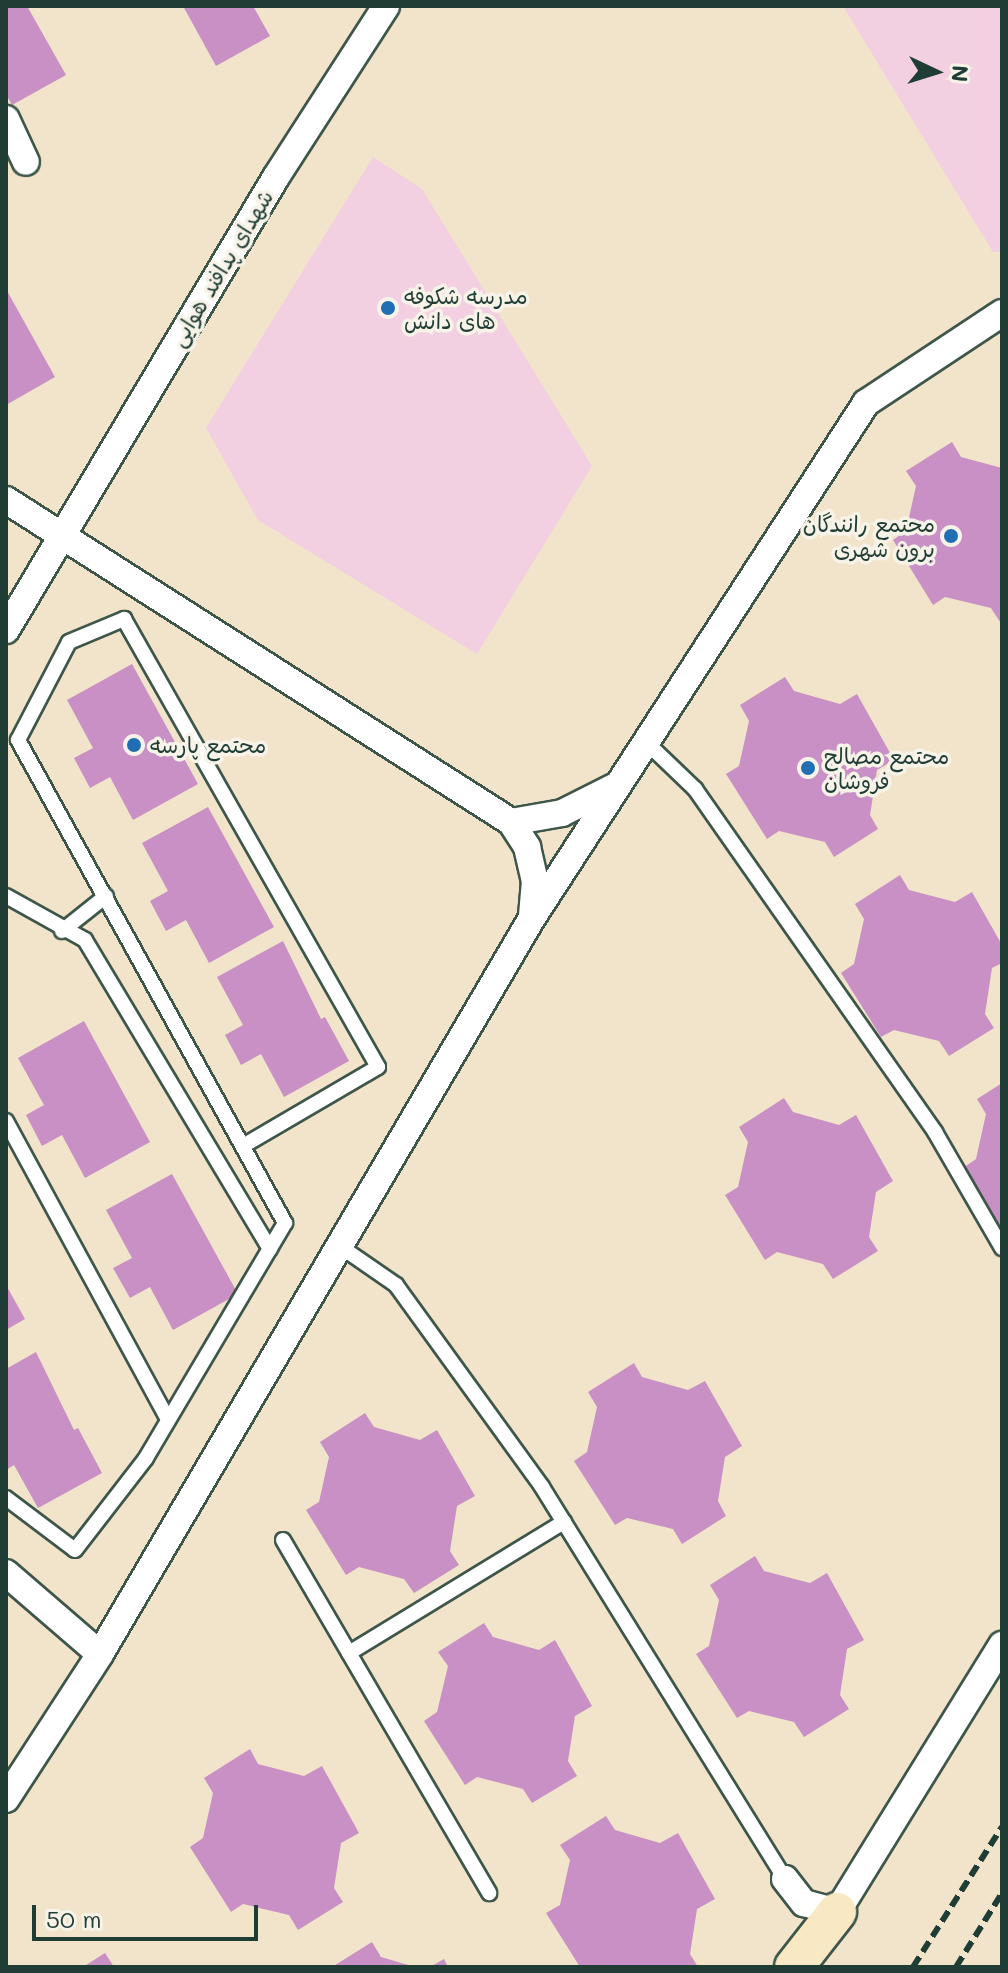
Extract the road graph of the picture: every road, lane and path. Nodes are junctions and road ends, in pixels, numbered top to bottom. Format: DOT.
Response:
graph roads {
  1 [pos="386,6"];
  2 [pos="6,119"];
  3 [pos="26,162"];
  4 [pos="1002,313"];
  5 [pos="6,500"];
  6 [pos="62,533"];
  7 [pos="6,630"];
  8 [pos="646,742"];
  9 [pos="619,784"];
  10 [pos="511,822"];
  11 [pos="6,896"];
  12 [pos="106,896"];
  13 [pos="532,918"];
  14 [pos="62,931"];
  15 [pos="6,1121"];
  16 [pos="243,1146"];
  17 [pos="341,1247"];
  18 [pos="1002,1248"];
  19 [pos="270,1249"];
  20 [pos="168,1419"];
  21 [pos="6,1498"];
  22 [pos="564,1522"];
  23 [pos="283,1540"];
  24 [pos="6,1573"];
  25 [pos="1002,1645"];
  26 [pos="349,1653"];
  27 [pos="100,1654"];
  28 [pos="6,1799"];
  29 [pos="785,1879"];
  30 [pos="489,1893"];
  31 [pos="837,1912"];
  32 [pos="794,1967"];
  1 -- 6 [label="street, شهدای پدافند هوایی"];
  2 -- 3 [label="street"];
  4 -- 8 [label="street"];
  5 -- 6 [label="street"];
  6 -- 7 [label="street, شهدای پدافند هوایی"];
  6 -- 10 [label="street"];
  8 -- 9 [label="street"];
  8 -- 18 [label="lane"];
  9 -- 10 [label="street"];
  9 -- 13 [label="street"];
  10 -- 13 [label="street"];
  11 -- 14 [label="lane"];
  12 -- 14 [label="lane"];
  12 -- 16 [label="lane"];
  12 -- 16 [label="lane"];
  13 -- 17 [label="street"];
  14 -- 19 [label="lane"];
  15 -- 20 [label="lane"];
  16 -- 19 [label="lane"];
  17 -- 22 [label="lane"];
  17 -- 27 [label="street"];
  19 -- 20 [label="lane"];
  20 -- 21 [label="lane"];
  22 -- 26 [label="lane"];
  22 -- 29 [label="lane"];
  23 -- 26 [label="lane"];
  24 -- 27 [label="street"];
  25 -- 31 [label="street"];
  26 -- 30 [label="lane"];
  27 -- 28 [label="street"];
  29 -- 31 [label="street"];
  31 -- 32 [label="street"];
}
